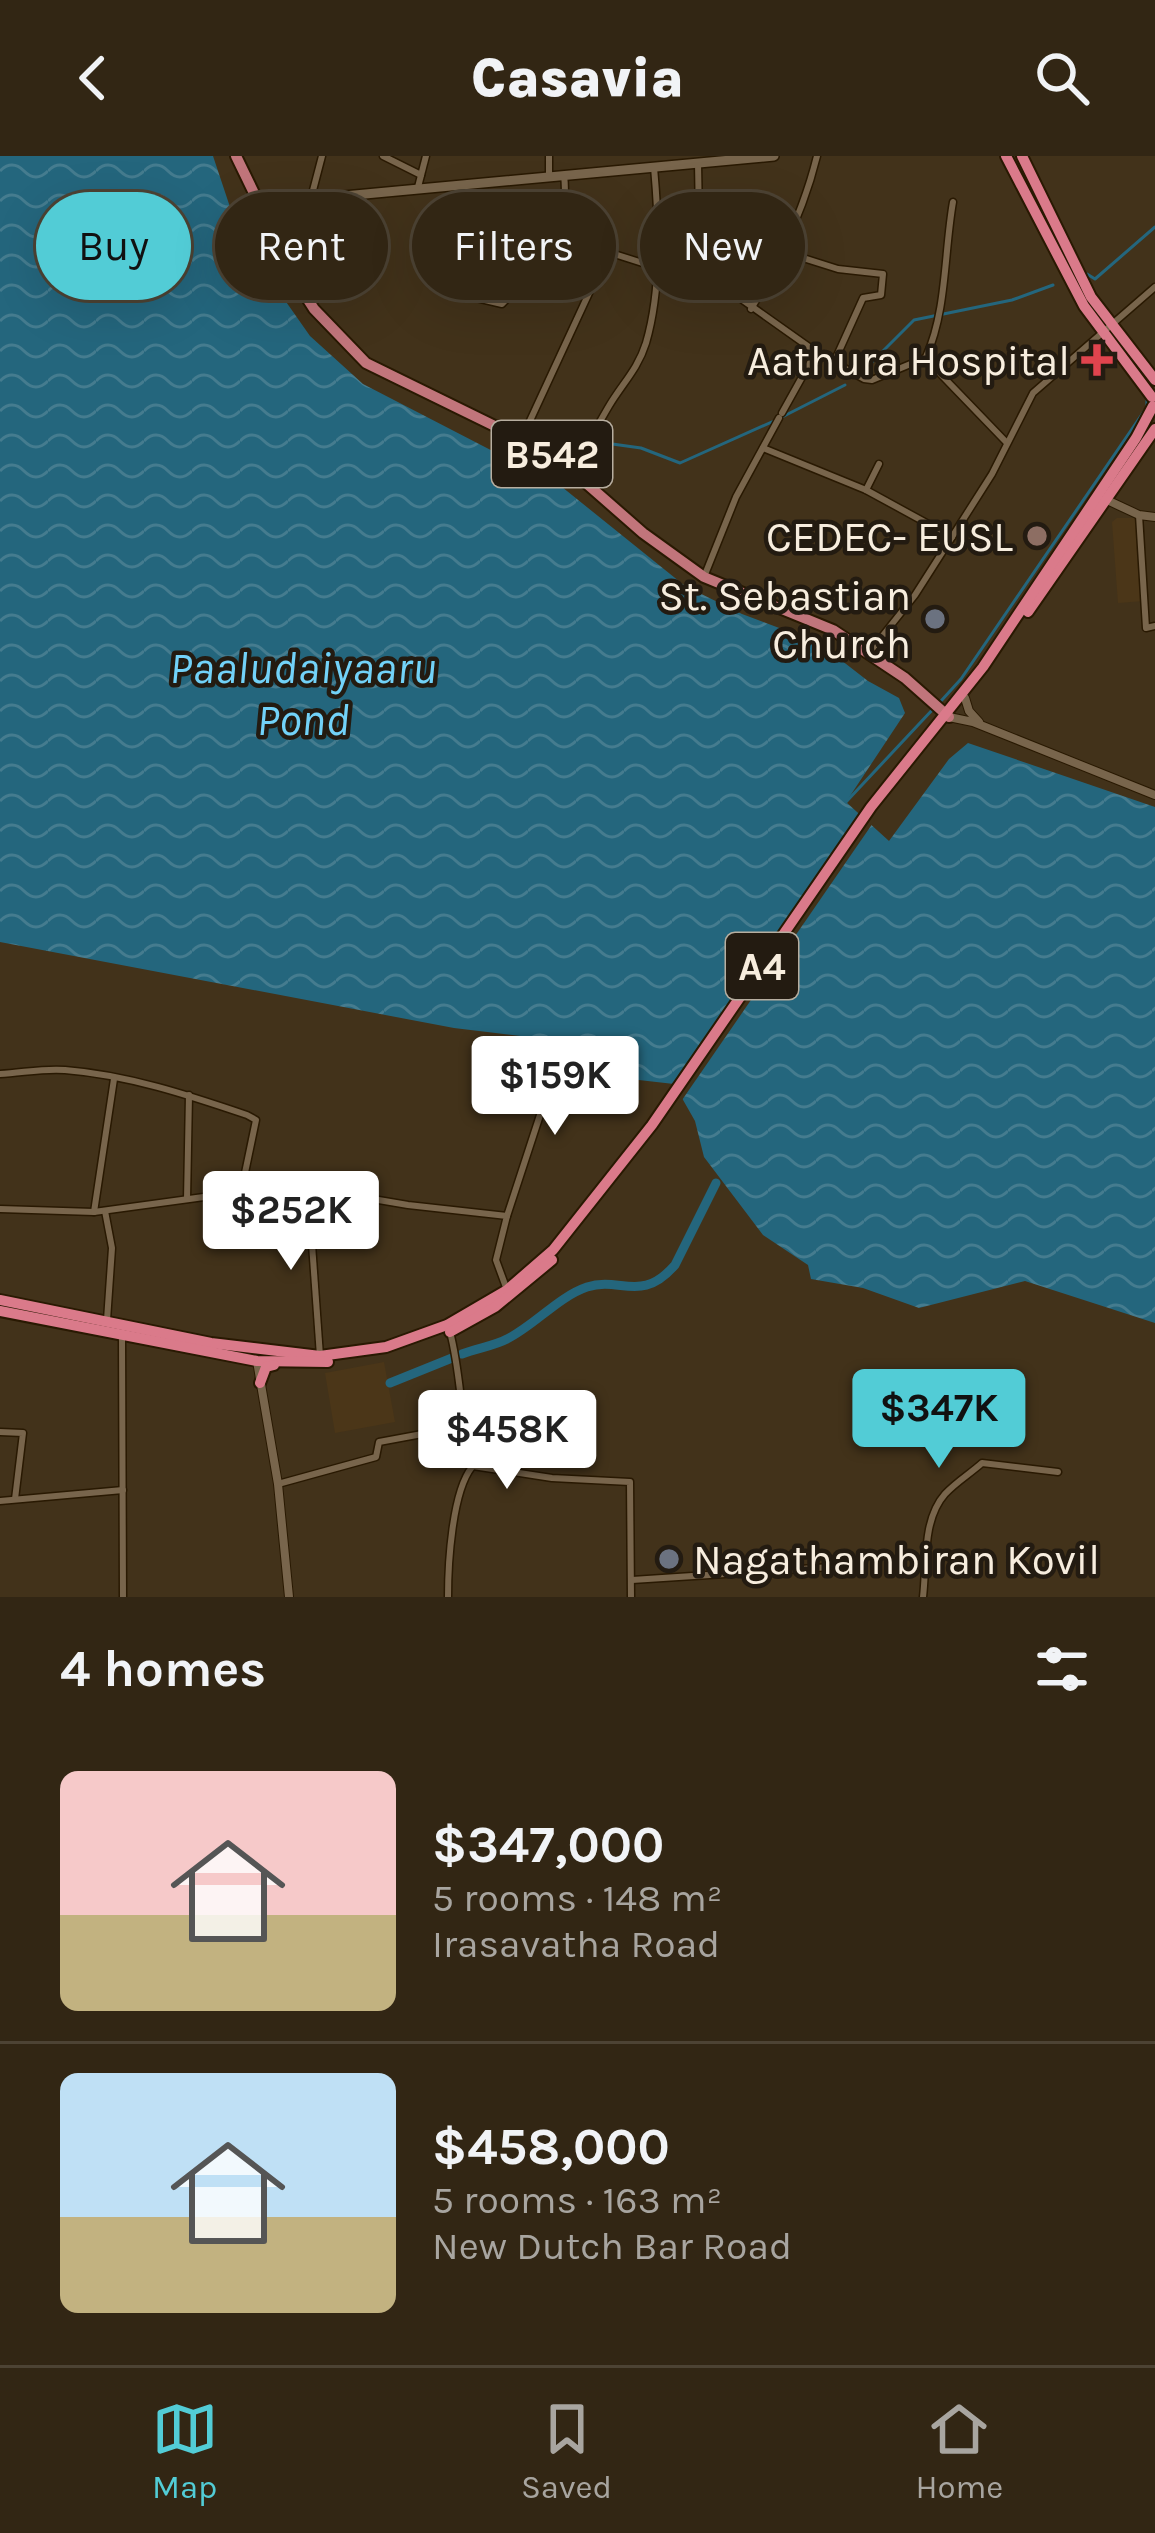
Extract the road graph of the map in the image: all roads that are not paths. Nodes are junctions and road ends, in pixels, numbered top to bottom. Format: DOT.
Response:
graph roads {
  1 [pos="236,156"];
  2 [pos="322,156"];
  3 [pos="383,156"];
  4 [pos="426,156"];
  5 [pos="549,156"];
  6 [pos="765,156"];
  7 [pos="774,156"];
  8 [pos="817,156"];
  9 [pos="1006,156"];
  10 [pos="1022,156"];
  11 [pos="698,163"];
  12 [pos="654,167"];
  13 [pos="421,175"];
  14 [pos="564,176"];
  15 [pos="549,177"];
  16 [pos="417,190"];
  17 [pos="252,192"];
  18 [pos="313,192"];
  19 [pos="388,192"];
  20 [pos="567,192"];
  21 [pos="656,192"];
  22 [pos="699,192"];
  23 [pos="805,195"];
  24 [pos="953,202"];
  25 [pos="805,259"];
  26 [pos="640,262"];
  27 [pos="1155,286"];
  28 [pos="309,300"];
  29 [pos="652,300"];
  30 [pos="740,300"];
  31 [pos="756,300"];
  32 [pos="751,309"];
  33 [pos="1107,331"];
  34 [pos="816,352"];
  35 [pos="925,358"];
  36 [pos="835,362"];
  37 [pos="1155,380"];
  38 [pos="1154,401"];
  39 [pos="1155,429"];
  40 [pos="522,438"];
  41 [pos="1007,443"];
  42 [pos="763,448"];
  43 [pos="879,464"];
  44 [pos="571,470"];
  45 [pos="866,490"];
  46 [pos="1107,500"];
  47 [pos="1139,515"];
  48 [pos="1155,517"];
  49 [pos="952,537"];
  50 [pos="704,577"];
  51 [pos="1155,626"];
  52 [pos="868,653"];
  53 [pos="929,698"];
  54 [pos="965,698"];
  55 [pos="948,715"];
  56 [pos="936,724"];
  57 [pos="985,728"];
  58 [pos="1155,795"];
  59 [pos="873,808"];
  60 [pos="0,1074"];
  61 [pos="544,1075"];
  62 [pos="115,1078"];
  63 [pos="556,1086"];
  64 [pos="189,1095"];
  65 [pos="602,1096"];
  66 [pos="655,1126"];
  67 [pos="308,1188"];
  68 [pos="241,1192"];
  69 [pos="187,1199"];
  70 [pos="0,1209"];
  71 [pos="105,1210"];
  72 [pos="94,1212"];
  73 [pos="507,1216"];
  74 [pos="507,1290"];
  75 [pos="0,1300"];
  76 [pos="0,1311"];
  77 [pos="107,1322"];
  78 [pos="449,1329"];
  79 [pos="122,1336"];
  80 [pos="320,1356"];
  81 [pos="257,1361"];
  82 [pos="277,1364"];
  83 [pos="260,1383"];
  84 [pos="461,1427"];
  85 [pos="0,1432"];
  86 [pos="473,1466"];
  87 [pos="1058,1472"];
  88 [pos="278,1484"];
  89 [pos="122,1490"];
  90 [pos="15,1499"];
  91 [pos="0,1501"];
  92 [pos="830,1567"];
  93 [pos="632,1580"];
  94 [pos="123,1597"];
  95 [pos="289,1597"];
  96 [pos="448,1597"];
  97 [pos="631,1597"];
  98 [pos="923,1597"];
  1 -- 17 [label="main road, B542"];
  2 -- 18 [label="street"];
  3 -- 13 [label="street"];
  4 -- 13 [label="street"];
  5 -- 15 [label="street"];
  6 -- 7 [label="main road"];
  6 -- 11 [label="main road"];
  8 -- 23 [label="street"];
  9 -- 33 [label="highway, A4"];
  10 -- 33 [label="highway, A4"];
  11 -- 12 [label="main road"];
  11 -- 22 [label="street"];
  12 -- 14 [label="main road"];
  12 -- 21 [label="street"];
  13 -- 16 [label="street"];
  14 -- 15 [label="main road"];
  14 -- 20 [label="street"];
  15 -- 16 [label="main road"];
  16 -- 19 [label="main road"];
  24 -- 35 [label="street"];
  25 -- 36 [label="street"];
  26 -- 40 [label="street"];
  27 -- 33 [label="street"];
  28 -- 40 [label="main road, B542"];
  29 -- 44 [label="street"];
  30 -- 32 [label="street"];
  31 -- 32 [label="street"];
  32 -- 34 [label="street"];
  33 -- 37 [label="highway, A4"];
  33 -- 38 [label="highway, A4"];
  33 -- 41 [label="street"];
  34 -- 36 [label="street"];
  34 -- 42 [label="street"];
  35 -- 36 [label="street"];
  35 -- 41 [label="street"];
  38 -- 55 [label="highway, A4"];
  39 -- 46 [label="highway, A4"];
  40 -- 44 [label="main road, B542"];
  41 -- 49 [label="street"];
  42 -- 45 [label="street"];
  42 -- 50 [label="street"];
  43 -- 45 [label="street"];
  44 -- 50 [label="main road, B542"];
  45 -- 49 [label="street"];
  46 -- 47 [label="street"];
  46 -- 54 [label="highway, A4"];
  47 -- 48 [label="street"];
  47 -- 51 [label="street"];
  49 -- 52 [label="street"];
  50 -- 52 [label="main road, B542"];
  52 -- 53 [label="main road, B542"];
  53 -- 55 [label="main road, B542"];
  53 -- 56 [label="main road"];
  54 -- 55 [label="highway, A4"];
  54 -- 57 [label="street"];
  55 -- 56 [label="highway, A4"];
  55 -- 57 [label="street"];
  55 -- 59 [label="highway, A4"];
  56 -- 59 [label="highway, A4"];
  57 -- 58 [label="street"];
  59 -- 66 [label="highway, A4"];
  60 -- 62 [label="street"];
  61 -- 63 [label="street"];
  62 -- 64 [label="street"];
  62 -- 72 [label="street"];
  63 -- 65 [label="street"];
  63 -- 73 [label="street"];
  64 -- 68 [label="street"];
  64 -- 69 [label="street"];
  66 -- 74 [label="highway, A4"];
  66 -- 78 [label="highway, A4"];
  67 -- 68 [label="street"];
  67 -- 73 [label="street"];
  67 -- 80 [label="street"];
  68 -- 69 [label="street"];
  69 -- 71 [label="street"];
  70 -- 72 [label="street"];
  71 -- 72 [label="street"];
  71 -- 77 [label="street"];
  73 -- 74 [label="street"];
  74 -- 78 [label="highway, A4"];
  75 -- 77 [label="highway, A4"];
  76 -- 79 [label="highway, A4"];
  77 -- 80 [label="highway, A4"];
  78 -- 80 [label="highway, A4"];
  78 -- 82 [label="highway, A4"];
  78 -- 84 [label="street"];
  79 -- 81 [label="highway, A4"];
  79 -- 89 [label="street"];
  81 -- 82 [label="highway, A4"];
  81 -- 83 [label="street"];
  82 -- 83 [label="highway"];
  83 -- 88 [label="street"];
  84 -- 86 [label="street"];
  84 -- 88 [label="street"];
  85 -- 90 [label="street"];
  86 -- 93 [label="street"];
  86 -- 96 [label="street"];
  87 -- 98 [label="street"];
  88 -- 95 [label="street"];
  89 -- 90 [label="street"];
  89 -- 94 [label="street"];
  90 -- 91 [label="street"];
  92 -- 93 [label="street"];
  93 -- 97 [label="street"];
}
